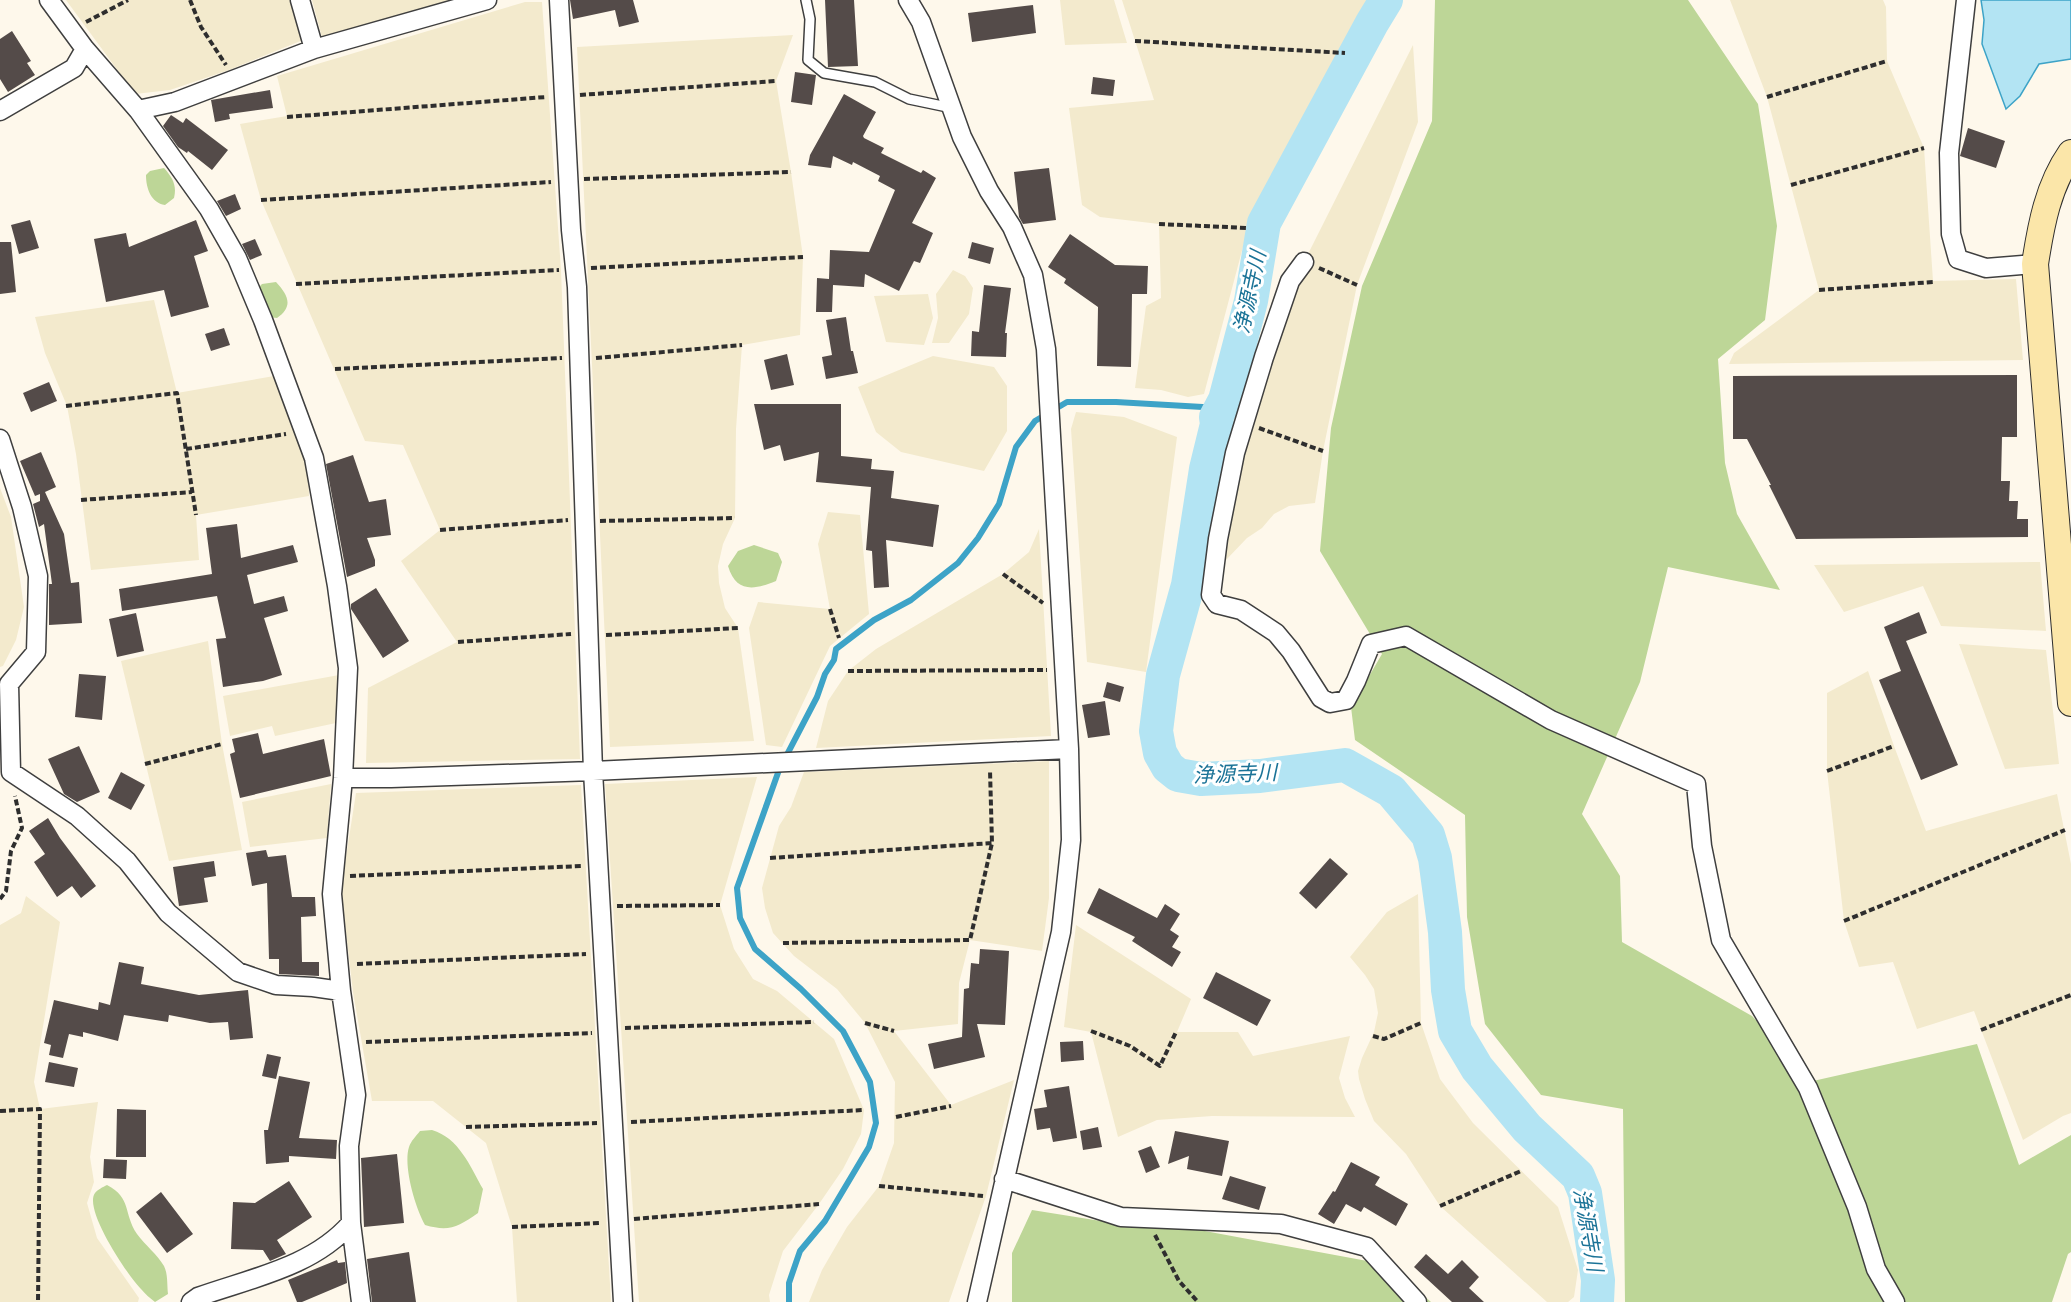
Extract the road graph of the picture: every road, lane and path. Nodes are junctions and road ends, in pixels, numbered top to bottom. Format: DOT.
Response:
graph roads {
  1 [pos="50,0"];
  2 [pos="128,0"];
  3 [pos="190,0"];
  4 [pos="300,0"];
  5 [pos="487,0"];
  6 [pos="559,0"];
  7 [pos="806,0"];
  8 [pos="908,0"];
  9 [pos="1966,0"];
  10 [pos="83,24"];
  11 [pos="1135,41"];
  12 [pos="84,49"];
  13 [pos="314,50"];
  14 [pos="1345,52"];
  15 [pos="1887,61"];
  16 [pos="229,70"];
  17 [pos="776,81"];
  18 [pos="579,95"];
  19 [pos="549,97"];
  20 [pos="1767,97"];
  21 [pos="952,108"];
  22 [pos="138,110"];
  23 [pos="0,111"];
  24 [pos="287,117"];
  25 [pos="1924,148"];
  26 [pos="2071,153"];
  27 [pos="791,172"];
  28 [pos="583,179"];
  29 [pos="554,182"];
  30 [pos="1791,185"];
  31 [pos="261,200"];
  32 [pos="1159,224"];
  33 [pos="1248,228"];
  34 [pos="802,257"];
  35 [pos="1304,262"];
  36 [pos="2035,264"];
  37 [pos="588,268"];
  38 [pos="561,270"];
  39 [pos="1933,282"];
  40 [pos="296,284"];
  41 [pos="1358,285"];
  42 [pos="1819,290"];
  43 [pos="742,345"];
  44 [pos="564,358"];
  45 [pos="592,358"];
  46 [pos="335,369"];
  47 [pos="66,406"];
  48 [pos="1244,425"];
  49 [pos="295,433"];
  50 [pos="0,439"];
  51 [pos="186,449"];
  52 [pos="1323,451"];
  53 [pos="192,492"];
  54 [pos="81,500"];
  55 [pos="196,515"];
  56 [pos="735,518"];
  57 [pos="571,520"];
  58 [pos="600,521"];
  59 [pos="440,530"];
  60 [pos="1003,574"];
  61 [pos="1043,603"];
  62 [pos="830,609"];
  63 [pos="738,628"];
  64 [pos="575,634"];
  65 [pos="605,635"];
  66 [pos="839,638"];
  67 [pos="458,642"];
  68 [pos="1047,670"];
  69 [pos="848,672"];
  70 [pos="5,685"];
  71 [pos="2071,703"];
  72 [pos="222,744"];
  73 [pos="1894,746"];
  74 [pos="1069,749"];
  75 [pos="145,764"];
  76 [pos="990,764"];
  77 [pos="593,771"];
  78 [pos="1827,771"];
  79 [pos="10,772"];
  80 [pos="344,778"];
  81 [pos="2064,830"];
  82 [pos="992,843"];
  83 [pos="770,858"];
  84 [pos="585,866"];
  85 [pos="343,876"];
  86 [pos="0,899"];
  87 [pos="720,905"];
  88 [pos="613,906"];
  89 [pos="1844,921"];
  90 [pos="783,943"];
  91 [pos="591,954"];
  92 [pos="350,964"];
  93 [pos="340,991"];
  94 [pos="2071,995"];
  95 [pos="814,1022"];
  96 [pos="865,1023"];
  97 [pos="1421,1023"];
  98 [pos="621,1028"];
  99 [pos="1981,1030"];
  100 [pos="894,1031"];
  101 [pos="1091,1031"];
  102 [pos="1176,1032"];
  103 [pos="595,1033"];
  104 [pos="1373,1036"];
  105 [pos="362,1042"];
  106 [pos="951,1106"];
  107 [pos="864,1110"];
  108 [pos="0,1111"];
  109 [pos="896,1117"];
  110 [pos="600,1122"];
  111 [pos="627,1122"];
  112 [pos="466,1126"];
  113 [pos="1521,1171"];
  114 [pos="1005,1179"];
  115 [pos="879,1186"];
  116 [pos="986,1196"];
  117 [pos="819,1204"];
  118 [pos="1440,1206"];
  119 [pos="633,1219"];
  120 [pos="1147,1220"];
  121 [pos="351,1223"];
  122 [pos="606,1223"];
  123 [pos="512,1227"];
  124 [pos="38,1302"];
  125 [pos="191,1302"];
  126 [pos="361,1302"];
  127 [pos="623,1302"];
  128 [pos="977,1302"];
  129 [pos="1198,1302"];
  130 [pos="1417,1302"];
  131 [pos="1895,1302"];
  1 -- 12 [label="street"];
  2 -- 10 [label="path"];
  3 -- 16 [label="path"];
  4 -- 13 [label="street"];
  5 -- 13 [label="street"];
  6 -- 77 [label="street"];
  7 -- 21 [label="lane"];
  8 -- 21 [label="street"];
  9 -- 36 [label="street"];
  11 -- 14 [label="path"];
  12 -- 22 [label="street"];
  12 -- 23 [label="street"];
  13 -- 22 [label="street"];
  15 -- 20 [label="path"];
  17 -- 18 [label="path"];
  19 -- 24 [label="path"];
  21 -- 74 [label="street"];
  22 -- 80 [label="street"];
  25 -- 30 [label="path"];
  26 -- 36 [label="street"];
  27 -- 28 [label="path"];
  29 -- 31 [label="path"];
  32 -- 33 [label="path"];
  34 -- 37 [label="path"];
  35 -- 41 [label="path"];
  35 -- 48 [label="street"];
  36 -- 71 [label="street"];
  38 -- 40 [label="path"];
  39 -- 42 [label="path"];
  43 -- 45 [label="path"];
  44 -- 46 [label="path"];
  47 -- 51 [label="path"];
  48 -- 52 [label="path"];
  48 -- 131 [label="street"];
  49 -- 51 [label="path"];
  50 -- 70 [label="street"];
  51 -- 53 [label="path"];
  53 -- 54 [label="path"];
  53 -- 55 [label="path"];
  56 -- 58 [label="path"];
  57 -- 59 [label="path"];
  60 -- 61 [label="path"];
  62 -- 66 [label="path"];
  63 -- 65 [label="path"];
  64 -- 67 [label="path"];
  68 -- 69 [label="path"];
  70 -- 79 [label="street"];
  72 -- 75 [label="path"];
  73 -- 78 [label="path"];
  74 -- 77 [label="street"];
  74 -- 114 [label="street"];
  76 -- 82 [label="path"];
  77 -- 80 [label="street"];
  77 -- 127 [label="street"];
  79 -- 86 [label="path"];
  79 -- 93 [label="street"];
  80 -- 93 [label="street"];
  81 -- 89 [label="path"];
  82 -- 83 [label="path"];
  82 -- 90 [label="path"];
  84 -- 85 [label="path"];
  87 -- 88 [label="path"];
  91 -- 92 [label="path"];
  93 -- 121 [label="street"];
  94 -- 99 [label="path"];
  95 -- 98 [label="path"];
  96 -- 100 [label="path"];
  97 -- 104 [label="path"];
  101 -- 102 [label="path"];
  103 -- 105 [label="path"];
  106 -- 109 [label="path"];
  107 -- 111 [label="path"];
  108 -- 124 [label="path"];
  110 -- 112 [label="path"];
  113 -- 118 [label="path"];
  114 -- 120 [label="street"];
  114 -- 128 [label="street"];
  115 -- 116 [label="path"];
  117 -- 119 [label="path"];
  120 -- 129 [label="path"];
  120 -- 130 [label="street"];
  121 -- 125 [label="street"];
  121 -- 126 [label="street"];
  122 -- 123 [label="path"];
}
